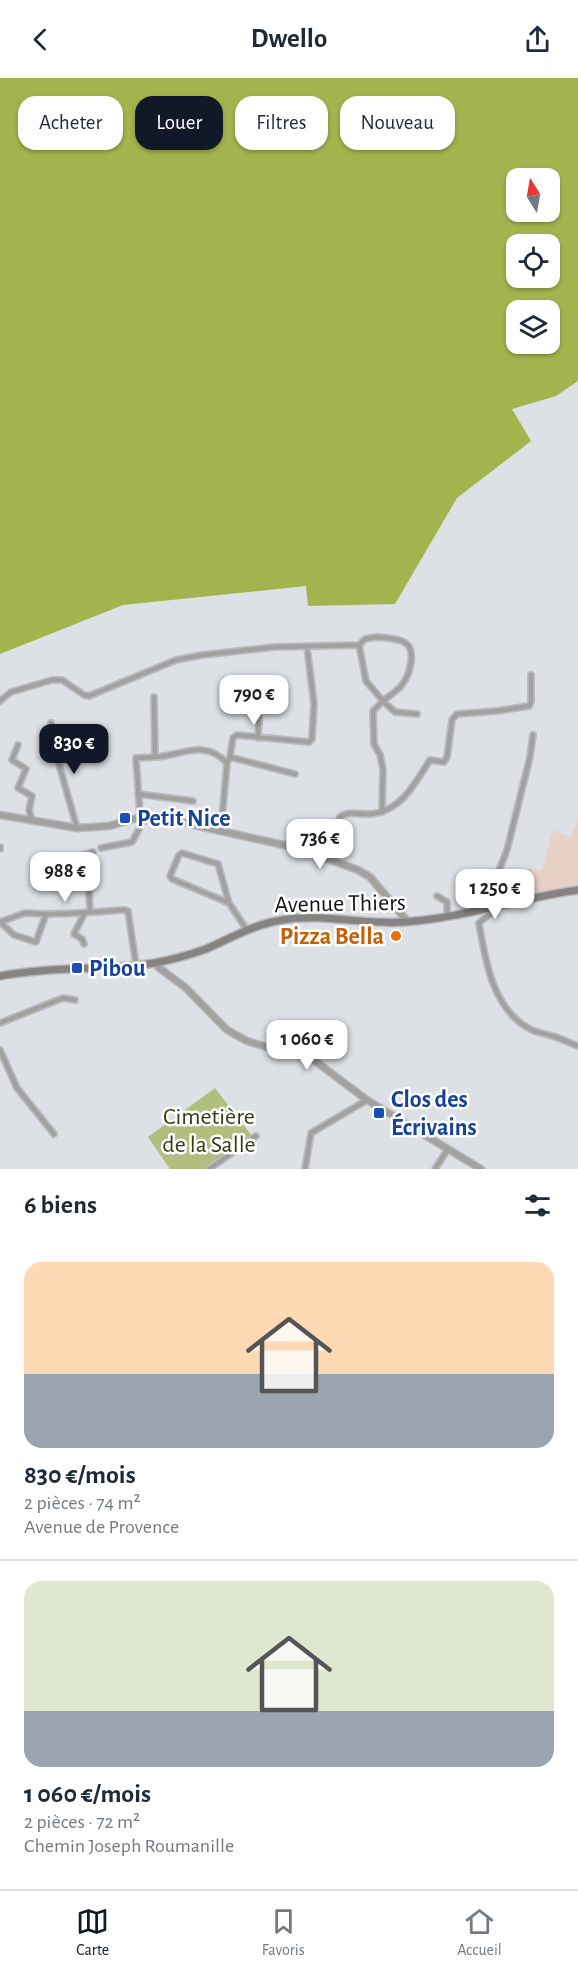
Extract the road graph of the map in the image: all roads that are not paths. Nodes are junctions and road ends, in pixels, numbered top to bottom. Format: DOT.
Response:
graph roads {
  1 [pos="359,645"];
  2 [pos="307,647"];
  3 [pos="531,675"];
  4 [pos="154,697"];
  5 [pos="0,701"];
  6 [pos="384,701"];
  7 [pos="417,714"];
  8 [pos="259,718"];
  9 [pos="51,723"];
  10 [pos="533,735"];
  11 [pos="258,738"];
  12 [pos="18,745"];
  13 [pos="155,757"];
  14 [pos="230,757"];
  15 [pos="226,763"];
  16 [pos="295,774"];
  17 [pos="138,794"];
  18 [pos="193,801"];
  19 [pos="382,812"];
  20 [pos="0,815"];
  21 [pos="141,816"];
  22 [pos="32,818"];
  23 [pos="77,826"];
  24 [pos="222,829"];
  25 [pos="101,848"];
  26 [pos="93,852"];
  27 [pos="324,858"];
  28 [pos="578,890"];
  29 [pos="436,896"];
  30 [pos="229,903"];
  31 [pos="392,905"];
  32 [pos="488,908"];
  33 [pos="90,911"];
  34 [pos="46,914"];
  35 [pos="84,914"];
  36 [pos="447,917"];
  37 [pos="0,922"];
  38 [pos="394,922"];
  39 [pos="408,922"];
  40 [pos="247,930"];
  41 [pos="84,944"];
  42 [pos="157,962"];
  43 [pos="136,965"];
  44 [pos="0,975"];
  45 [pos="75,1000"];
  46 [pos="0,1023"];
  47 [pos="578,1046"];
  48 [pos="0,1050"];
  49 [pos="367,1100"];
  50 [pos="54,1134"];
  51 [pos="255,1137"];
  52 [pos="448,1149"];
  53 [pos="209,1169"];
  54 [pos="305,1169"];
  55 [pos="435,1169"];
  56 [pos="481,1169"];
  1 -- 2 [label="street"];
  1 -- 6 [label="street"];
  1 -- 6 [label="street"];
  2 -- 5 [label="street"];
  2 -- 11 [label="street"];
  3 -- 19 [label="street"];
  4 -- 13 [label="street"];
  6 -- 7 [label="street"];
  6 -- 19 [label="street"];
  8 -- 11 [label="street"];
  9 -- 23 [label="street"];
  10 -- 32 [label="street"];
  11 -- 14 [label="street"];
  12 -- 22 [label="street"];
  13 -- 15 [label="street"];
  13 -- 17 [label="street"];
  14 -- 15 [label="street"];
  14 -- 16 [label="street"];
  15 -- 24 [label="street"];
  17 -- 18 [label="street"];
  17 -- 21 [label="street"];
  19 -- 27 [label="street"];
  20 -- 22 [label="street"];
  21 -- 23 [label="street"];
  21 -- 24 [label="street"];
  21 -- 25 [label="street"];
  22 -- 23 [label="street"];
  24 -- 27 [label="street"];
  26 -- 33 [label="street"];
  27 -- 31 [label="street"];
  28 -- 32 [label="main road, Avenue Thiers"];
  29 -- 36 [label="street"];
  30 -- 30 [label="street"];
  30 -- 40 [label="street"];
  31 -- 38 [label="street"];
  31 -- 39 [label="street"];
  32 -- 36 [label="main road, Avenue Thiers"];
  32 -- 47 [label="street"];
  33 -- 35 [label="street"];
  33 -- 43 [label="street"];
  34 -- 35 [label="street"];
  34 -- 37 [label="street"];
  34 -- 37 [label="street"];
  35 -- 41 [label="street"];
  36 -- 39 [label="main road, Avenue Thiers"];
  38 -- 39 [label="main road, Avenue Thiers"];
  38 -- 40 [label="main road, Avenue Thiers"];
  40 -- 42 [label="main road, Avenue Thiers"];
  42 -- 43 [label="main road, Avenue Thiers"];
  42 -- 49 [label="street"];
  43 -- 44 [label="main road, Avenue Thiers"];
  45 -- 46 [label="street"];
  48 -- 50 [label="street"];
  49 -- 52 [label="street"];
  49 -- 54 [label="street"];
  51 -- 53 [label="street"];
  52 -- 55 [label="street"];
  52 -- 56 [label="street"];
}
